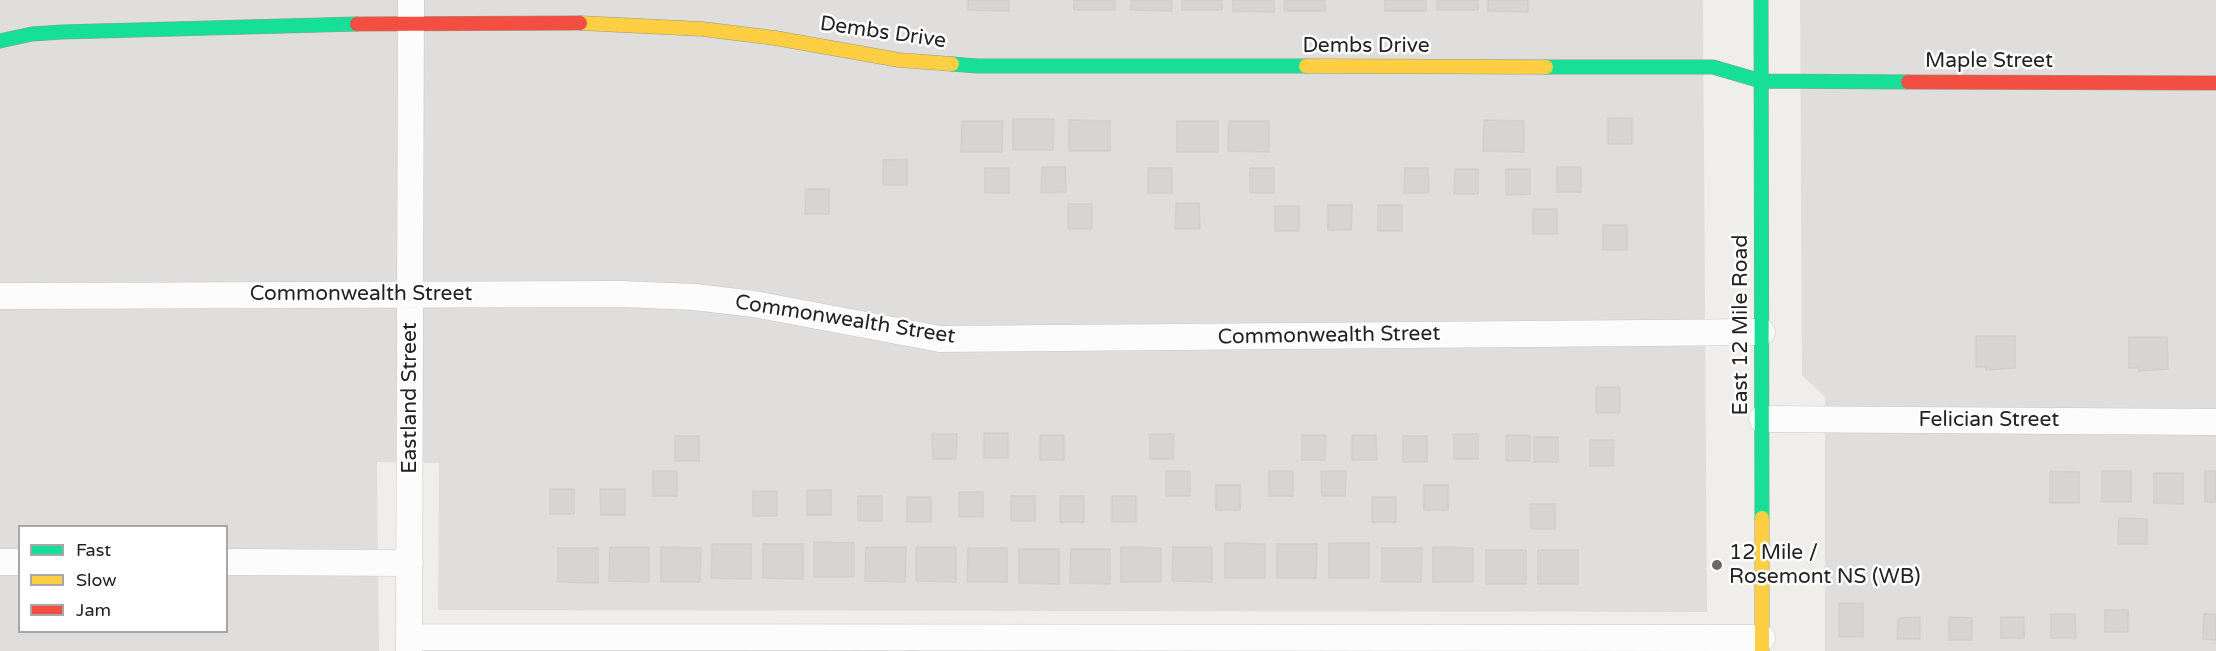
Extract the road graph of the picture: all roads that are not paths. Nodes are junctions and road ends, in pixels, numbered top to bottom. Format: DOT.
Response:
graph roads {
  1 [pos="1761,0"];
  2 [pos="410,11"];
  3 [pos="0,41"];
  4 [pos="1761,81"];
  5 [pos="2216,83"];
  6 [pos="410,294"];
  7 [pos="0,296"];
  8 [pos="1762,332"];
  9 [pos="1762,419"];
  10 [pos="2216,422"];
  11 [pos="0,562"];
  12 [pos="18,562"];
  13 [pos="228,562"];
  14 [pos="410,562"];
  15 [pos="409,644"];
  16 [pos="1762,644"];
  1 -- 4 [label="street, East 12 Mile Road"];
  2 -- 3 [label="street, Dembs Drive"];
  2 -- 4 [label="street, Dembs Drive"];
  2 -- 6 [label="street, Eastland Street"];
  4 -- 5 [label="street, Maple Street"];
  4 -- 8 [label="street, East 12 Mile Road"];
  6 -- 7 [label="street, Commonwealth Street"];
  6 -- 8 [label="street, Commonwealth Street"];
  6 -- 14 [label="street, Eastland Street"];
  8 -- 9 [label="street, East 12 Mile Road"];
  9 -- 10 [label="street, Felician Street"];
  9 -- 16 [label="street, East 12 Mile Road"];
  11 -- 12 [label="street"];
  13 -- 14 [label="street"];
  14 -- 15 [label="street, Eastland Street"];
  15 -- 16 [label="street"];
}
